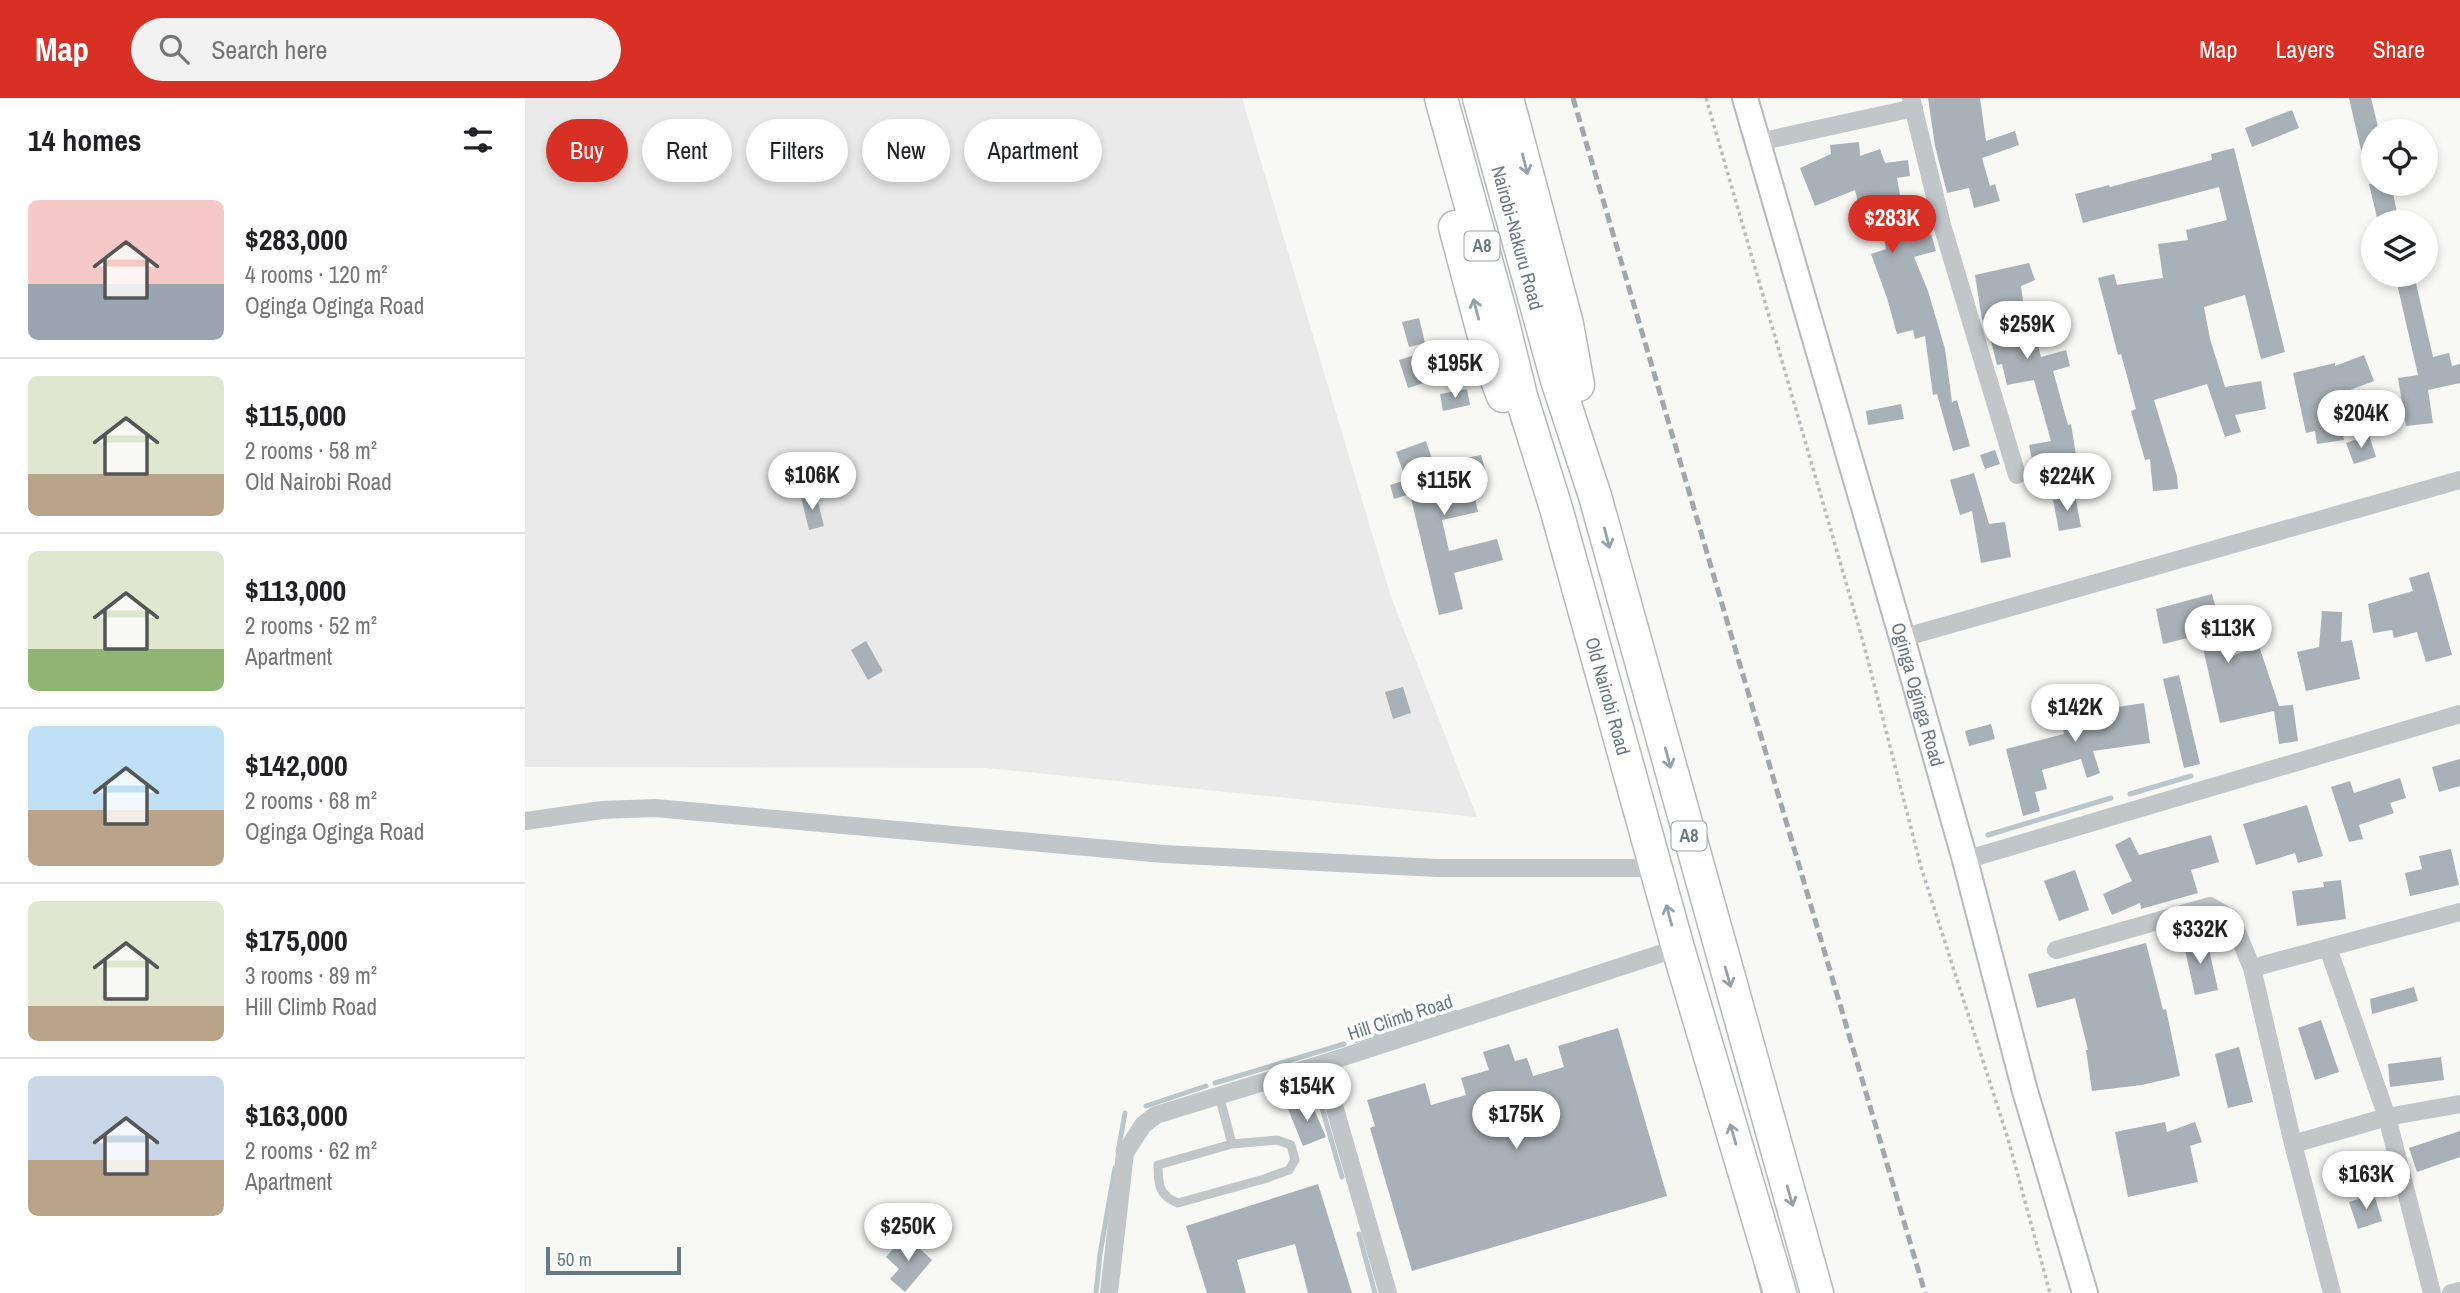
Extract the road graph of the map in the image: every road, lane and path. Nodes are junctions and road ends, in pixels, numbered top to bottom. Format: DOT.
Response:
graph roads {
  1 [pos="1420,98"];
  2 [pos="1441,98"];
  3 [pos="1479,98"];
  4 [pos="1507,98"];
  5 [pos="1706,98"];
  6 [pos="1745,98"];
  7 [pos="1912,103"];
  8 [pos="1759,142"];
  9 [pos="1557,380"];
  10 [pos="2017,475"];
  11 [pos="2460,480"];
  12 [pos="1595,496"];
  13 [pos="1556,508"];
  14 [pos="1902,638"];
  15 [pos="2460,714"];
  16 [pos="525,821"];
  17 [pos="1965,860"];
  18 [pos="1657,868"];
  19 [pos="2460,912"];
  20 [pos="1678,948"];
  21 [pos="2329,948"];
  22 [pos="2056,950"];
  23 [pos="2252,968"];
  24 [pos="1322,1064"];
  25 [pos="1219,1095"];
  26 [pos="2460,1104"];
  27 [pos="2387,1117"];
  28 [pos="2293,1143"];
  29 [pos="1232,1144"];
  30 [pos="2460,1290"];
  31 [pos="1109,1293"];
  32 [pos="1388,1293"];
  33 [pos="1780,1293"];
  34 [pos="1817,1293"];
  35 [pos="2050,1293"];
  36 [pos="2085,1293"];
  37 [pos="2332,1293"];
  38 [pos="2432,1293"];
  39 [pos="2451,1293"];
  13 -- 1 [label="highway, one-way"];
  2 -- 13 [label="highway, Old Nairobi Road / A8"];
  3 -- 9 [label="highway, Nairobi-Nakuru Road / A8"];
  4 -- 12 [label="highway, one-way"];
  5 -- 35 [label="path"];
  6 -- 8 [label="street, Oginga Oginga Road"];
  7 -- 8 [label="street"];
  7 -- 10 [label="street"];
  8 -- 14 [label="street, Oginga Oginga Road"];
  9 -- 12 [label="highway, Old Nairobi Road / A8"];
  11 -- 14 [label="street"];
  12 -- 34 [label="highway, Old Nairobi Road / A8, one-way"];
  13 -- 18 [label="highway, Old Nairobi Road / A8"];
  14 -- 17 [label="street, Oginga Oginga Road"];
  15 -- 17 [label="street"];
  16 -- 18 [label="street"];
  17 -- 36 [label="street, Oginga Oginga Road"];
  20 -- 18 [label="highway, Old Nairobi Road / A8, one-way"];
  19 -- 21 [label="street"];
  20 -- 24 [label="street, Hill Climb Road"];
  33 -- 20 [label="highway, Old Nairobi Road / A8, one-way"];
  21 -- 23 [label="street"];
  21 -- 27 [label="street"];
  22 -- 23 [label="street"];
  23 -- 28 [label="street"];
  24 -- 25 [label="street, Hill Climb Road"];
  24 -- 32 [label="street"];
  25 -- 29 [label="lane"];
  25 -- 31 [label="street, Hill Climb Road"];
  26 -- 27 [label="street"];
  27 -- 28 [label="street"];
  27 -- 38 [label="street"];
  28 -- 37 [label="street"];
  29 -- 29 [label="lane"];
  30 -- 39 [label="street"];
}
